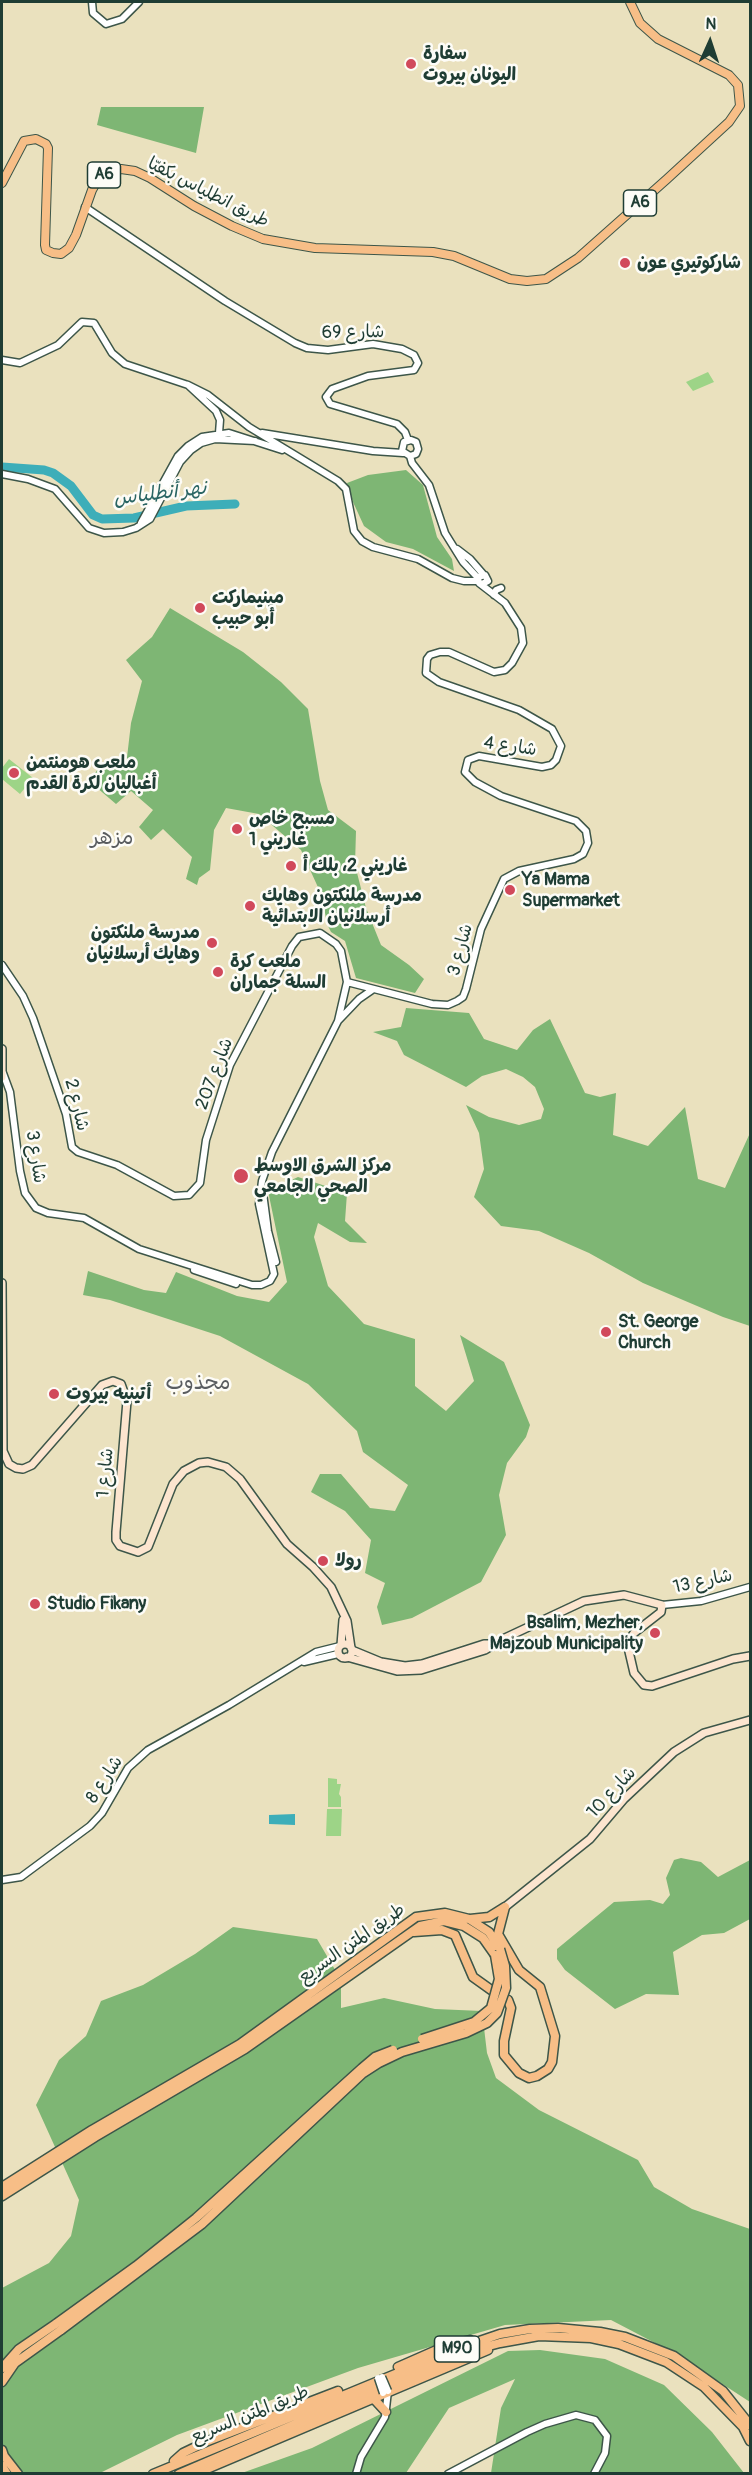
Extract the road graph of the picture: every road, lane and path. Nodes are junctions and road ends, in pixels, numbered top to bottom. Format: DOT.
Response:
graph roads {
  1 [pos="92,2"];
  2 [pos="139,2"];
  3 [pos="630,2"];
  4 [pos="2,183"];
  5 [pos="85,207"];
  6 [pos="2,360"];
  7 [pos="188,385"];
  8 [pos="219,433"];
  9 [pos="258,433"];
  10 [pos="408,440"];
  11 [pos="255,441"];
  12 [pos="291,453"];
  13 [pos="403,453"];
  14 [pos="410,456"];
  15 [pos="2,474"];
  16 [pos="142,521"];
  17 [pos="480,579"];
  18 [pos="501,588"];
  19 [pos="493,594"];
  20 [pos="494,900"];
  21 [pos="2,965"];
  22 [pos="347,982"];
  23 [pos="372,990"];
  24 [pos="338,1021"];
  25 [pos="2,1049"];
  26 [pos="2,1070"];
  27 [pos="2,1077"];
  28 [pos="206,1140"];
  29 [pos="2,1283"];
  30 [pos="750,1587"];
  31 [pos="662,1605"];
  32 [pos="343,1614"];
  33 [pos="493,1644"];
  34 [pos="340,1648"];
  35 [pos="351,1649"];
  36 [pos="750,1656"];
  37 [pos="347,1658"];
  38 [pos="750,1720"];
  39 [pos="2,1880"];
  40 [pos="506,1906"];
  41 [pos="469,1919"];
  42 [pos="408,1933"];
  43 [pos="497,1938"];
  44 [pos="497,1952"];
  45 [pos="494,1992"];
  46 [pos="508,2000"];
  47 [pos="2,2187"];
  48 [pos="2,2196"];
  49 [pos="59,2326"];
  50 [pos="482,2340"];
  51 [pos="500,2343"];
  52 [pos="2,2368"];
  53 [pos="379,2376"];
  54 [pos="2,2382"];
  55 [pos="386,2395"];
  56 [pos="374,2399"];
  57 [pos="386,2412"];
  58 [pos="750,2426"];
  59 [pos="750,2441"];
  60 [pos="2,2450"];
  61 [pos="170,2465"];
  62 [pos="2,2466"];
  63 [pos="7,2474"];
  64 [pos="18,2474"];
  65 [pos="153,2474"];
  66 [pos="179,2474"];
  67 [pos="195,2474"];
  68 [pos="356,2474"];
  69 [pos="448,2474"];
  70 [pos="594,2474"];
  1 -- 2 [label="street"];
  3 -- 5 [label="highway, طريق انطلياس بكفيّا / A6"];
  4 -- 5 [label="highway, طريق انطلياس بكفيّا / A6"];
  5 -- 10 [label="street, شارع 69"];
  6 -- 7 [label="street"];
  7 -- 8 [label="street"];
  7 -- 9 [label="street"];
  8 -- 11 [label="street"];
  8 -- 16 [label="street"];
  9 -- 12 [label="street"];
  9 -- 13 [label="street"];
  10 -- 13 [label="street"];
  10 -- 14 [label="street"];
  11 -- 12 [label="street"];
  11 -- 16 [label="street"];
  12 -- 17 [label="street"];
  13 -- 14 [label="street"];
  14 -- 17 [label="street, شارع 4"];
  15 -- 16 [label="street"];
  17 -- 19 [label="street, شارع 4"];
  18 -- 19 [label="street"];
  19 -- 20 [label="street, شارع 4"];
  20 -- 23 [label="street, شارع 3"];
  21 -- 28 [label="street, شارع 2"];
  22 -- 23 [label="street, شارع 3"];
  22 -- 24 [label="street, شارع 207"];
  22 -- 28 [label="street, شارع 207"];
  23 -- 24 [label="street"];
  24 -- 26 [label="street, شارع 3"];
  25 -- 26 [label="main road"];
  26 -- 27 [label="main road"];
  29 -- 32 [label="main road, شارع 1"];
  30 -- 31 [label="street, شارع 13"];
  31 -- 33 [label="main road"];
  31 -- 36 [label="main road"];
  32 -- 34 [label="main road, شارع 1"];
  32 -- 35 [label="main road, شارع 1"];
  33 -- 35 [label="main road"];
  33 -- 37 [label="main road"];
  34 -- 35 [label="main road"];
  34 -- 37 [label="main road"];
  34 -- 39 [label="street, شارع 8"];
  35 -- 37 [label="main road"];
  38 -- 40 [label="main road, شارع 10"];
  40 -- 41 [label="highway"];
  40 -- 43 [label="highway"];
  41 -- 43 [label="highway, طريق المتن السريع"];
  41 -- 47 [label="highway, طريق المتن السريع"];
  42 -- 44 [label="highway, طريق المتن السريع"];
  42 -- 45 [label="highway"];
  42 -- 48 [label="highway, طريق المتن السريع"];
  43 -- 44 [label="highway, طريق المتن السريع"];
  43 -- 46 [label="highway"];
  44 -- 49 [label="highway, طريق المتن السريع, bridge"];
  49 -- 52 [label="highway, طريق المتن السريع"];
  49 -- 54 [label="highway, طريق المتن السريع"];
  50 -- 53 [label="highway"];
  50 -- 58 [label="highway, طريق المتن السريع / M90"];
  50 -- 61 [label="highway, طريق المتن السريع / M90"];
  51 -- 55 [label="highway"];
  51 -- 59 [label="highway, طريق المتن السريع / M90"];
  51 -- 66 [label="highway, طريق المتن السريع / M90"];
  53 -- 55 [label="street, bridge"];
  53 -- 61 [label="highway"];
  55 -- 56 [label="highway"];
  55 -- 57 [label="street"];
  56 -- 57 [label="highway"];
  56 -- 67 [label="highway"];
  57 -- 68 [label="street"];
  60 -- 64 [label="highway"];
  61 -- 65 [label="highway, طريق المتن السريع / M90"];
  62 -- 63 [label="highway"];
  69 -- 70 [label="street"];
}
